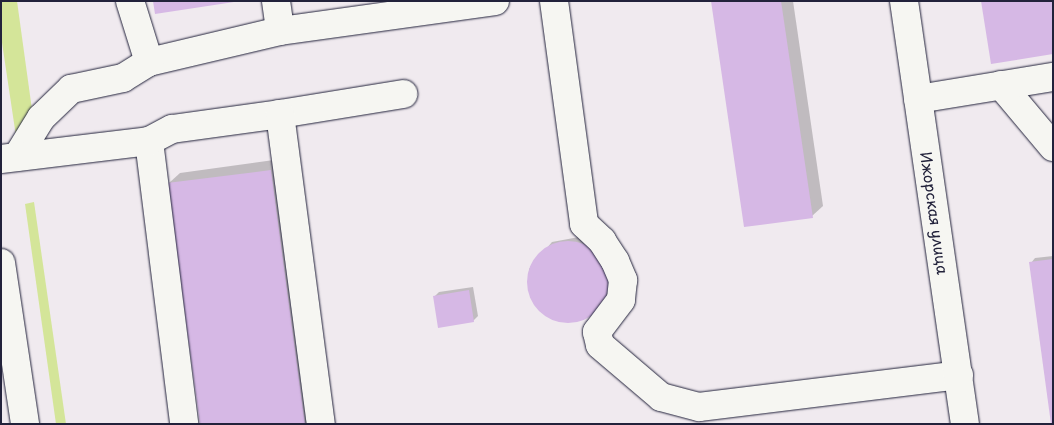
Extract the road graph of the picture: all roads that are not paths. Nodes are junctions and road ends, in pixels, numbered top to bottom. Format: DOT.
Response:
graph roads {
  1 [pos="130,1"];
  2 [pos="276,1"];
  3 [pos="495,1"];
  4 [pos="554,1"];
  5 [pos="904,1"];
  6 [pos="280,31"];
  7 [pos="149,62"];
  8 [pos="1053,77"];
  9 [pos="1001,85"];
  10 [pos="403,94"];
  11 [pos="918,99"];
  12 [pos="280,114"];
  13 [pos="150,141"];
  14 [pos="1053,147"];
  15 [pos="9,158"];
  16 [pos="1,263"];
  17 [pos="959,375"];
  18 [pos="25,424"];
  19 [pos="184,424"];
  20 [pos="321,424"];
  21 [pos="965,424"];
  1 -- 7 [label="street"];
  2 -- 6 [label="street"];
  3 -- 6 [label="street"];
  4 -- 17 [label="street"];
  5 -- 11 [label="street, Ижорская улица"];
  6 -- 7 [label="street"];
  7 -- 15 [label="street"];
  8 -- 9 [label="street"];
  9 -- 11 [label="street"];
  9 -- 14 [label="street"];
  10 -- 12 [label="street"];
  11 -- 17 [label="street, Ижорская улица"];
  12 -- 13 [label="street"];
  12 -- 20 [label="street"];
  13 -- 15 [label="street"];
  13 -- 19 [label="street"];
  16 -- 18 [label="street"];
  17 -- 21 [label="street, Ижорская улица"];
}
